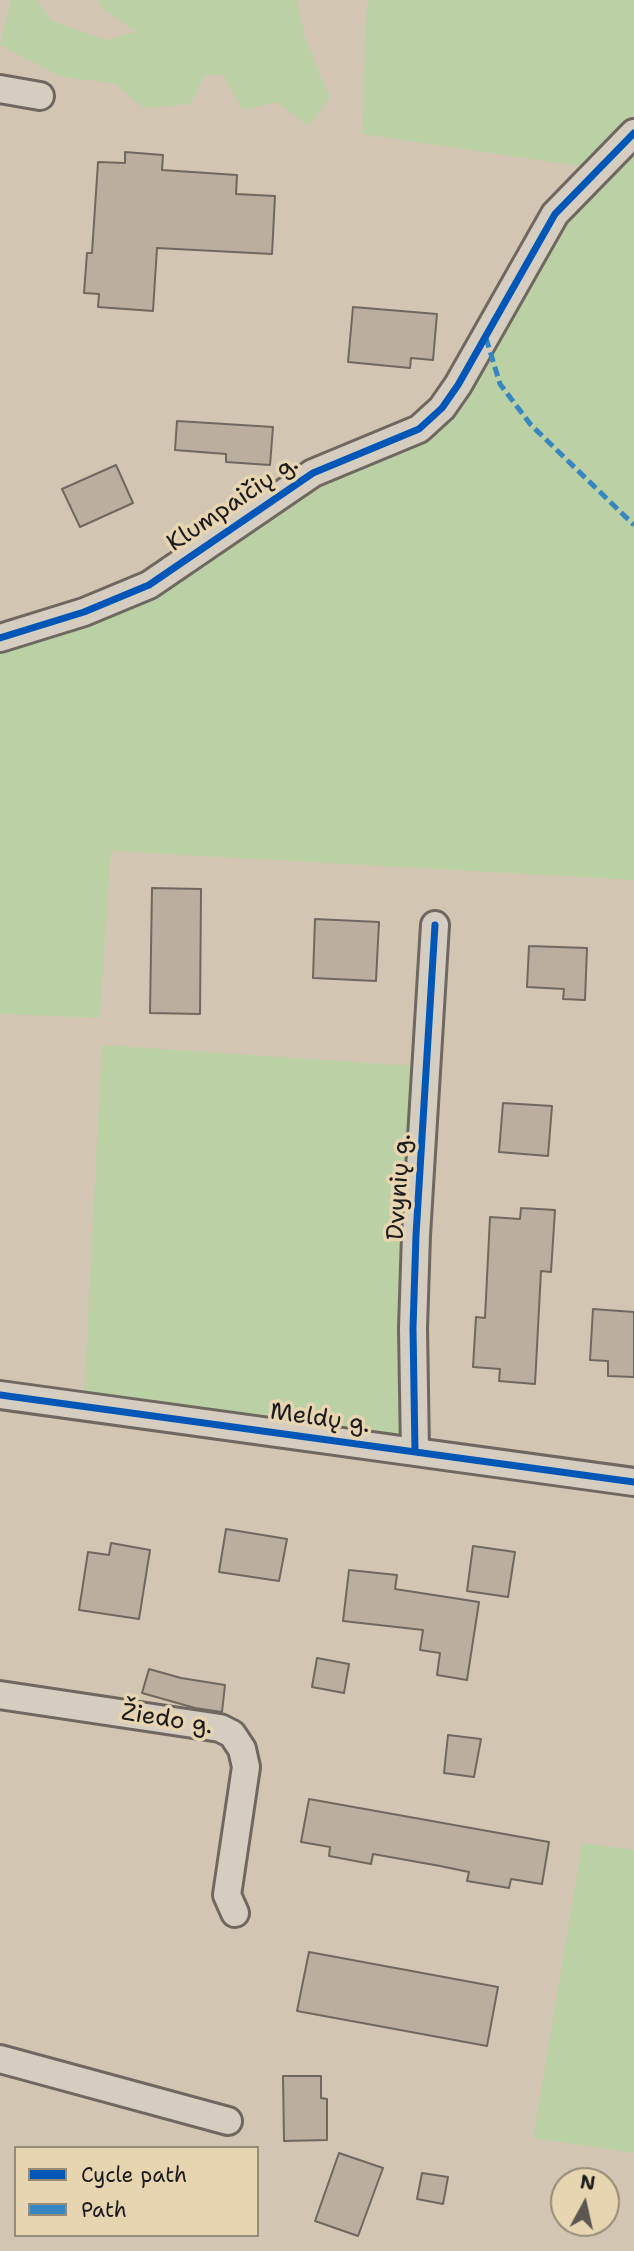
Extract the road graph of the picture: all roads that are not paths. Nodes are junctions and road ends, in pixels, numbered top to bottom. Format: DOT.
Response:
graph roads {
  1 [pos="0,89"];
  2 [pos="40,96"];
  3 [pos="634,133"];
  4 [pos="0,638"];
  5 [pos="435,925"];
  6 [pos="0,1395"];
  7 [pos="415,1452"];
  8 [pos="634,1482"];
  9 [pos="0,1695"];
  10 [pos="235,1913"];
  11 [pos="0,2059"];
  12 [pos="228,2121"];
  1 -- 2 [label="street"];
  3 -- 4 [label="street, Klumpaičių g."];
  5 -- 7 [label="street, Dvynių g."];
  6 -- 7 [label="street, Meldų g."];
  7 -- 8 [label="street, Meldų g."];
  9 -- 10 [label="street, Žiedo g."];
  11 -- 12 [label="street"];
}
